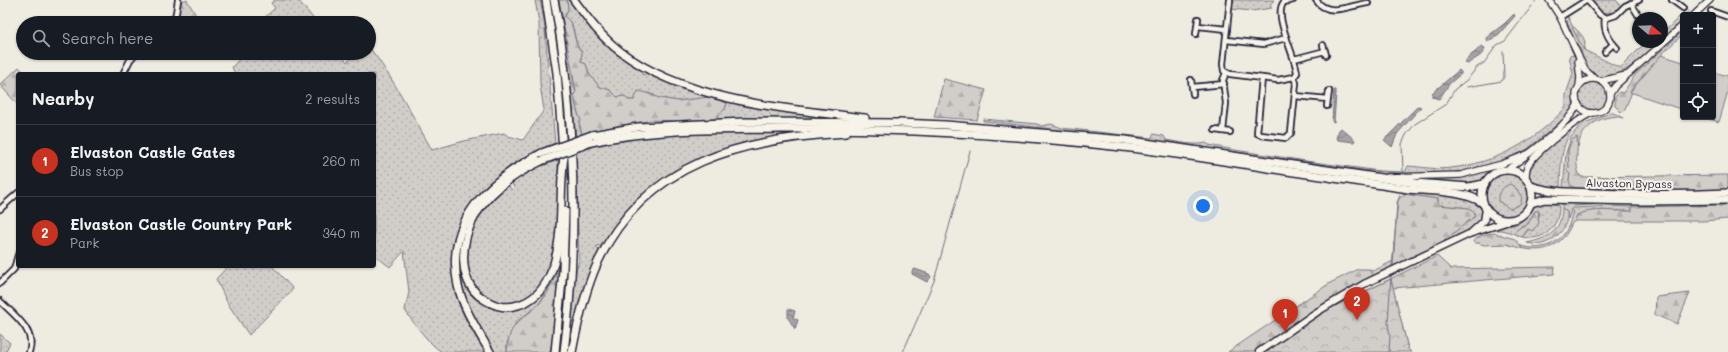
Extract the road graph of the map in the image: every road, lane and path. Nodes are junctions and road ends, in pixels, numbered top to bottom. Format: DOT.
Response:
graph roads {
  1 [pos="178,0"];
  2 [pos="546,0"];
  3 [pos="554,0"];
  4 [pos="574,0"];
  5 [pos="1230,0"];
  6 [pos="1293,0"];
  7 [pos="1316,0"];
  8 [pos="1549,0"];
  9 [pos="1587,0"];
  10 [pos="1639,0"];
  11 [pos="1672,0"];
  12 [pos="1710,0"];
  13 [pos="1283,1"];
  14 [pos="1631,3"];
  15 [pos="1368,4"];
  16 [pos="1682,9"];
  17 [pos="1711,10"];
  18 [pos="1636,12"];
  19 [pos="1697,12"];
  20 [pos="175,16"];
  21 [pos="1560,17"];
  22 [pos="1605,18"];
  23 [pos="1728,18"];
  24 [pos="1198,19"];
  25 [pos="1198,26"];
  26 [pos="1680,28"];
  27 [pos="1227,29"];
  28 [pos="1196,34"];
  29 [pos="1286,38"];
  30 [pos="1226,40"];
  31 [pos="1613,44"];
  32 [pos="1323,45"];
  33 [pos="1617,48"];
  34 [pos="1605,52"];
  35 [pos="1578,57"];
  36 [pos="1294,59"];
  37 [pos="130,60"];
  38 [pos="124,72"];
  39 [pos="1226,73"];
  40 [pos="1628,74"];
  41 [pos="1294,77"];
  42 [pos="1262,78"];
  43 [pos="1191,80"];
  44 [pos="1598,80"];
  45 [pos="1224,84"];
  46 [pos="1579,86"];
  47 [pos="1192,87"];
  48 [pos="1328,91"];
  49 [pos="1193,94"];
  50 [pos="1610,94"];
  51 [pos="1295,96"];
  52 [pos="1328,99"];
  53 [pos="1578,104"];
  54 [pos="1327,106"];
  55 [pos="1592,113"];
  56 [pos="899,123"];
  57 [pos="1215,130"];
  58 [pos="888,131"];
  59 [pos="1223,131"];
  60 [pos="1230,132"];
  61 [pos="591,139"];
  62 [pos="1530,153"];
  63 [pos="564,157"];
  64 [pos="1506,170"];
  65 [pos="1375,177"];
  66 [pos="1526,178"];
  67 [pos="1484,184"];
  68 [pos="1531,186"];
  69 [pos="1728,193"];
  70 [pos="16,195"];
  71 [pos="1569,196"];
  72 [pos="1728,200"];
  73 [pos="1531,203"];
  74 [pos="1484,206"];
  75 [pos="0,209"];
  76 [pos="1509,221"];
  77 [pos="1469,234"];
  78 [pos="16,262"];
  79 [pos="0,283"];
  80 [pos="0,301"];
  81 [pos="29,352"];
  82 [pos="490,352"];
  83 [pos="555,352"];
  84 [pos="564,352"];
  85 [pos="572,352"];
  86 [pos="1259,352"];
  1 -- 20 [label="street"];
  2 -- 63 [label="highway"];
  3 -- 84 [label="highway"];
  4 -- 56 [label="highway"];
  5 -- 27 [label="street"];
  6 -- 13 [label="street"];
  7 -- 15 [label="street"];
  8 -- 21 [label="street"];
  9 -- 21 [label="street"];
  9 -- 22 [label="street"];
  10 -- 14 [label="street"];
  11 -- 16 [label="street"];
  12 -- 19 [label="street"];
  13 -- 29 [label="street"];
  14 -- 18 [label="street"];
  14 -- 22 [label="street"];
  17 -- 23 [label="street"];
  21 -- 35 [label="street"];
  22 -- 31 [label="street"];
  24 -- 25 [label="street"];
  25 -- 27 [label="street"];
  25 -- 28 [label="street"];
  26 -- 40 [label="street"];
  27 -- 30 [label="street"];
  29 -- 30 [label="street"];
  29 -- 36 [label="street"];
  30 -- 39 [label="street"];
  31 -- 33 [label="street"];
  31 -- 34 [label="street"];
  32 -- 36 [label="street"];
  35 -- 44 [label="street"];
  35 -- 46 [label="street"];
  36 -- 41 [label="street"];
  37 -- 38 [label="street"];
  39 -- 42 [label="street"];
  39 -- 45 [label="street"];
  40 -- 44 [label="street"];
  40 -- 50 [label="street"];
  41 -- 42 [label="street"];
  41 -- 51 [label="street"];
  42 -- 51 [label="street"];
  43 -- 47 [label="street"];
  44 -- 46 [label="street"];
  44 -- 50 [label="street"];
  45 -- 47 [label="street"];
  45 -- 59 [label="street"];
  46 -- 53 [label="street"];
  47 -- 49 [label="street"];
  48 -- 52 [label="street"];
  50 -- 55 [label="street"];
  51 -- 52 [label="street"];
  52 -- 54 [label="street"];
  53 -- 55 [label="street"];
  53 -- 62 [label="street"];
  55 -- 66 [label="street"];
  56 -- 61 [label="highway"];
  56 -- 65 [label="highway"];
  57 -- 59 [label="street"];
  58 -- 61 [label="highway"];
  58 -- 74 [label="highway"];
  58 -- 85 [label="highway"];
  59 -- 60 [label="street"];
  61 -- 63 [label="highway, bridge"];
  61 -- 82 [label="highway, bridge"];
  62 -- 64 [label="street"];
  62 -- 65 [label="street"];
  63 -- 83 [label="highway"];
  64 -- 66 [label="highway"];
  64 -- 67 [label="highway"];
  65 -- 67 [label="highway"];
  66 -- 68 [label="highway"];
  67 -- 74 [label="highway"];
  68 -- 71 [label="highway, Alvaston Bypass"];
  68 -- 73 [label="highway"];
  69 -- 71 [label="highway, Alvaston Bypass"];
  70 -- 75 [label="street"];
  71 -- 72 [label="highway, Alvaston Bypass"];
  71 -- 73 [label="highway, Alvaston Bypass"];
  73 -- 76 [label="highway"];
  74 -- 76 [label="highway"];
  74 -- 77 [label="main road"];
  76 -- 77 [label="main road"];
  77 -- 86 [label="main road"];
  78 -- 79 [label="street"];
  80 -- 81 [label="street"];
}
